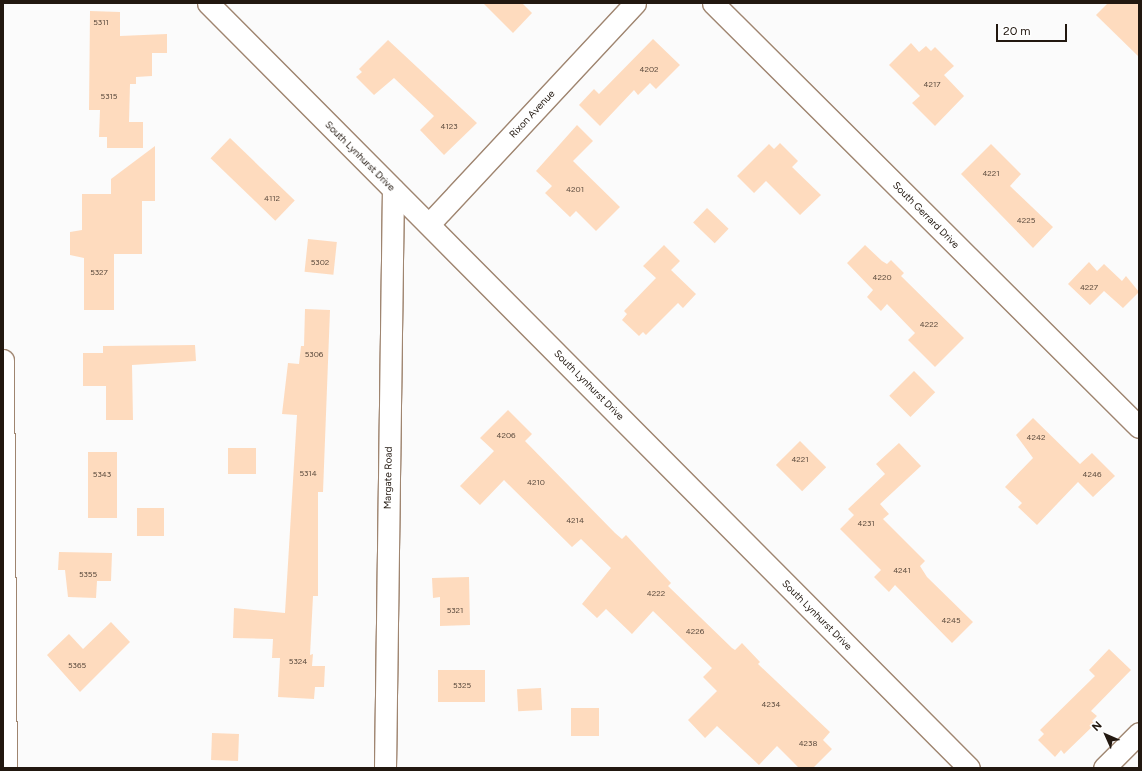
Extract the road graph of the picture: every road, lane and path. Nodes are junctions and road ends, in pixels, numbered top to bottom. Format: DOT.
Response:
graph roads {
  1 [pos="208,3"];
  2 [pos="635,3"];
  3 [pos="713,3"];
  4 [pos="392,189"];
  5 [pos="429,224"];
  6 [pos="3,361"];
  7 [pos="1139,427"];
  8 [pos="1139,733"];
  9 [pos="6,768"];
  10 [pos="385,768"];
  11 [pos="969,768"];
  12 [pos="1104,768"];
  1 -- 4 [label="street, South Lynhurst Drive"];
  2 -- 5 [label="street, Rixon Avenue"];
  3 -- 7 [label="street, South Gerrard Drive"];
  4 -- 5 [label="street, South Lynhurst Drive"];
  4 -- 10 [label="street, Margate Road"];
  5 -- 11 [label="street, South Lynhurst Drive"];
  6 -- 9 [label="street"];
  8 -- 12 [label="street"];
}
